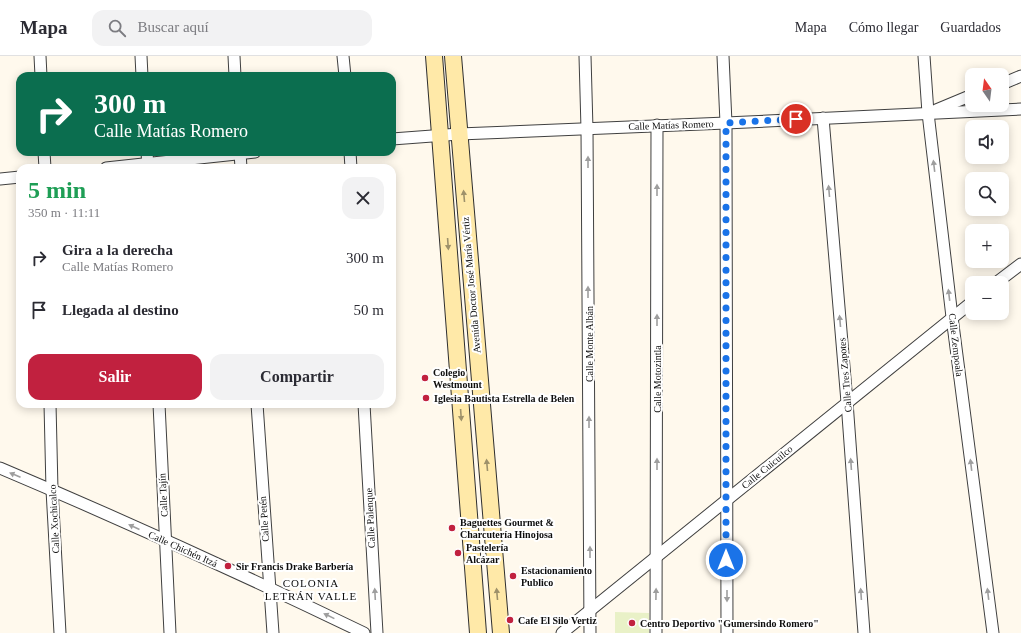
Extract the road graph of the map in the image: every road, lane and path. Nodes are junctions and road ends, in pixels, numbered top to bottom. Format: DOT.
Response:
graph roads {
  1 [pos="40,56"];
  2 [pos="141,56"];
  3 [pos="234,56"];
  4 [pos="343,56"];
  5 [pos="434,56"];
  6 [pos="453,56"];
  7 [pos="586,56"];
  8 [pos="723,56"];
  9 [pos="924,56"];
  10 [pos="41,72"];
  11 [pos="142,72"];
  12 [pos="235,72"];
  13 [pos="345,72"];
  14 [pos="1021,76"];
  15 [pos="1009,81"];
  16 [pos="965,99"];
  17 [pos="1021,109"];
  18 [pos="928,113"];
  19 [pos="823,118"];
  20 [pos="726,123"];
  21 [pos="658,125"];
  22 [pos="587,129"];
  23 [pos="459,134"];
  24 [pos="440,135"];
  25 [pos="396,139"];
  26 [pos="219,156"];
  27 [pos="162,164"];
  28 [pos="16,177"];
  29 [pos="0,179"];
  30 [pos="1021,264"];
  31 [pos="1005,276"];
  32 [pos="965,307"];
  33 [pos="952,317"];
  34 [pos="847,402"];
  35 [pos="50,408"];
  36 [pos="158,408"];
  37 [pos="257,408"];
  38 [pos="364,408"];
  39 [pos="0,468"];
  40 [pos="52,490"];
  41 [pos="726,501"];
  42 [pos="165,541"];
  43 [pos="657,556"];
  44 [pos="269,588"];
  45 [pos="591,610"];
  46 [pos="60,633"];
  47 [pos="170,633"];
  48 [pos="273,633"];
  49 [pos="364,633"];
  50 [pos="377,633"];
  51 [pos="478,633"];
  52 [pos="501,633"];
  53 [pos="562,633"];
  54 [pos="590,633"];
  55 [pos="656,633"];
  56 [pos="727,633"];
  57 [pos="864,633"];
  58 [pos="993,633"];
  1 -- 10 [label="street"];
  2 -- 11 [label="street"];
  3 -- 12 [label="street"];
  4 -- 13 [label="street"];
  5 -- 24 [label="main road, Avenida Doctor José María Vértiz"];
  6 -- 23 [label="main road, Avenida Doctor José María Vértiz"];
  7 -- 22 [label="street, Calle Monte Albán"];
  8 -- 20 [label="street"];
  9 -- 18 [label="street, Calle Zempoala"];
  14 -- 15 [label="street"];
  16 -- 18 [label="street"];
  17 -- 18 [label="street, Calle Matías Romero"];
  18 -- 19 [label="street, Calle Matías Romero"];
  33 -- 18 [label="street, Calle Zempoala, one-way"];
  19 -- 20 [label="street, Calle Matías Romero"];
  34 -- 19 [label="street, Calle Tres Zapotes, one-way"];
  20 -- 21 [label="street, Calle Matías Romero"];
  20 -- 41 [label="street"];
  21 -- 22 [label="street, Calle Matías Romero"];
  43 -- 21 [label="street, Calle Motozintla, one-way"];
  22 -- 23 [label="street, Calle Matías Romero"];
  45 -- 22 [label="street, Calle Monte Albán, one-way"];
  23 -- 24 [label="street, Calle Matías Romero"];
  52 -- 23 [label="main road, Avenida Doctor José María Vértiz, one-way"];
  24 -- 25 [label="street, Calle Matías Romero"];
  24 -- 51 [label="main road, Avenida Doctor José María Vértiz, one-way"];
  26 -- 27 [label="street"];
  28 -- 29 [label="street"];
  30 -- 31 [label="street"];
  32 -- 33 [label="street, Calle Cuicuilco"];
  33 -- 34 [label="street, Calle Cuicuilco"];
  58 -- 33 [label="street, Calle Zempoala, one-way"];
  34 -- 41 [label="street, Calle Cuicuilco"];
  57 -- 34 [label="street, Calle Tres Zapotes, one-way"];
  35 -- 40 [label="street, Calle Xochicalco"];
  36 -- 42 [label="street, Calle Tajín"];
  37 -- 44 [label="street, Calle Petén"];
  50 -- 38 [label="street, Calle Palenque, one-way"];
  40 -- 39 [label="street, Calle Chichén Itzá, one-way"];
  42 -- 40 [label="street, Calle Chichén Itzá, one-way"];
  40 -- 46 [label="street, Calle Xochicalco"];
  41 -- 43 [label="street, Calle Cuicuilco"];
  41 -- 56 [label="street, one-way"];
  42 -- 44 [label="street, Calle Chichén Itzá"];
  42 -- 47 [label="street, Calle Tajín"];
  43 -- 45 [label="street, Calle Cuicuilco"];
  55 -- 43 [label="street, Calle Motozintla, one-way"];
  44 -- 48 [label="street, Calle Petén"];
  49 -- 44 [label="street, Calle Chichén Itzá, one-way"];
  45 -- 53 [label="street, Calle Cuicuilco"];
  45 -- 54 [label="street, Calle Monte Albán"];
}
